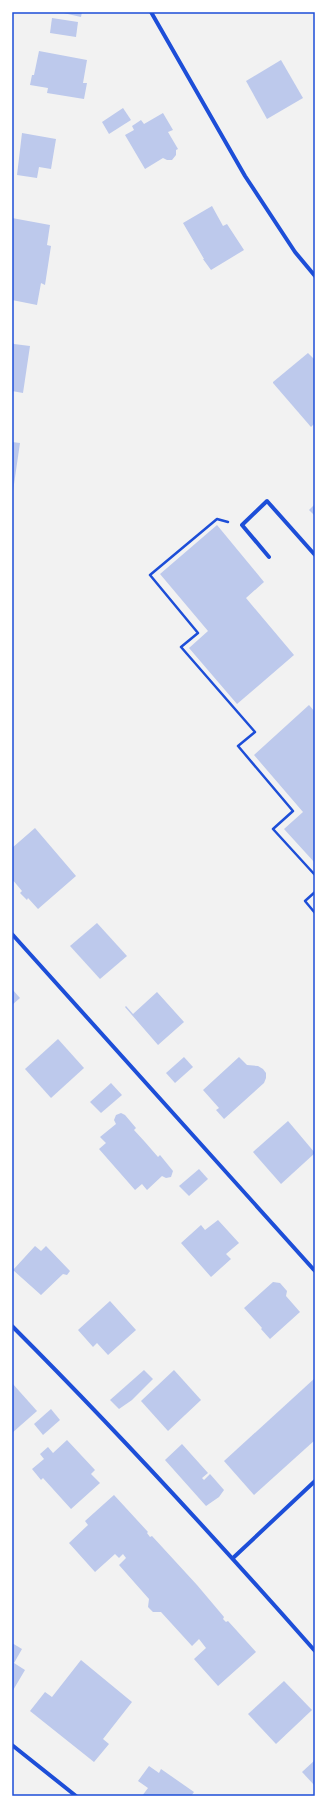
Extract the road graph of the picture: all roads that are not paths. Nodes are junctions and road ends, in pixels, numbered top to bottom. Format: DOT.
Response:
graph roads {
  1 [pos="151,12"];
  2 [pos="315,276"];
  3 [pos="315,555"];
  4 [pos="269,557"];
  5 [pos="12,934"];
  6 [pos="315,1271"];
  7 [pos="12,1326"];
  8 [pos="315,1481"];
  9 [pos="233,1558"];
  10 [pos="315,1651"];
  11 [pos="12,1745"];
  12 [pos="76,1796"];
  1 -- 2 [label="street"];
  3 -- 4 [label="street"];
  5 -- 6 [label="street"];
  7 -- 9 [label="street"];
  8 -- 9 [label="street"];
  9 -- 10 [label="street"];
  11 -- 12 [label="street"];
}
